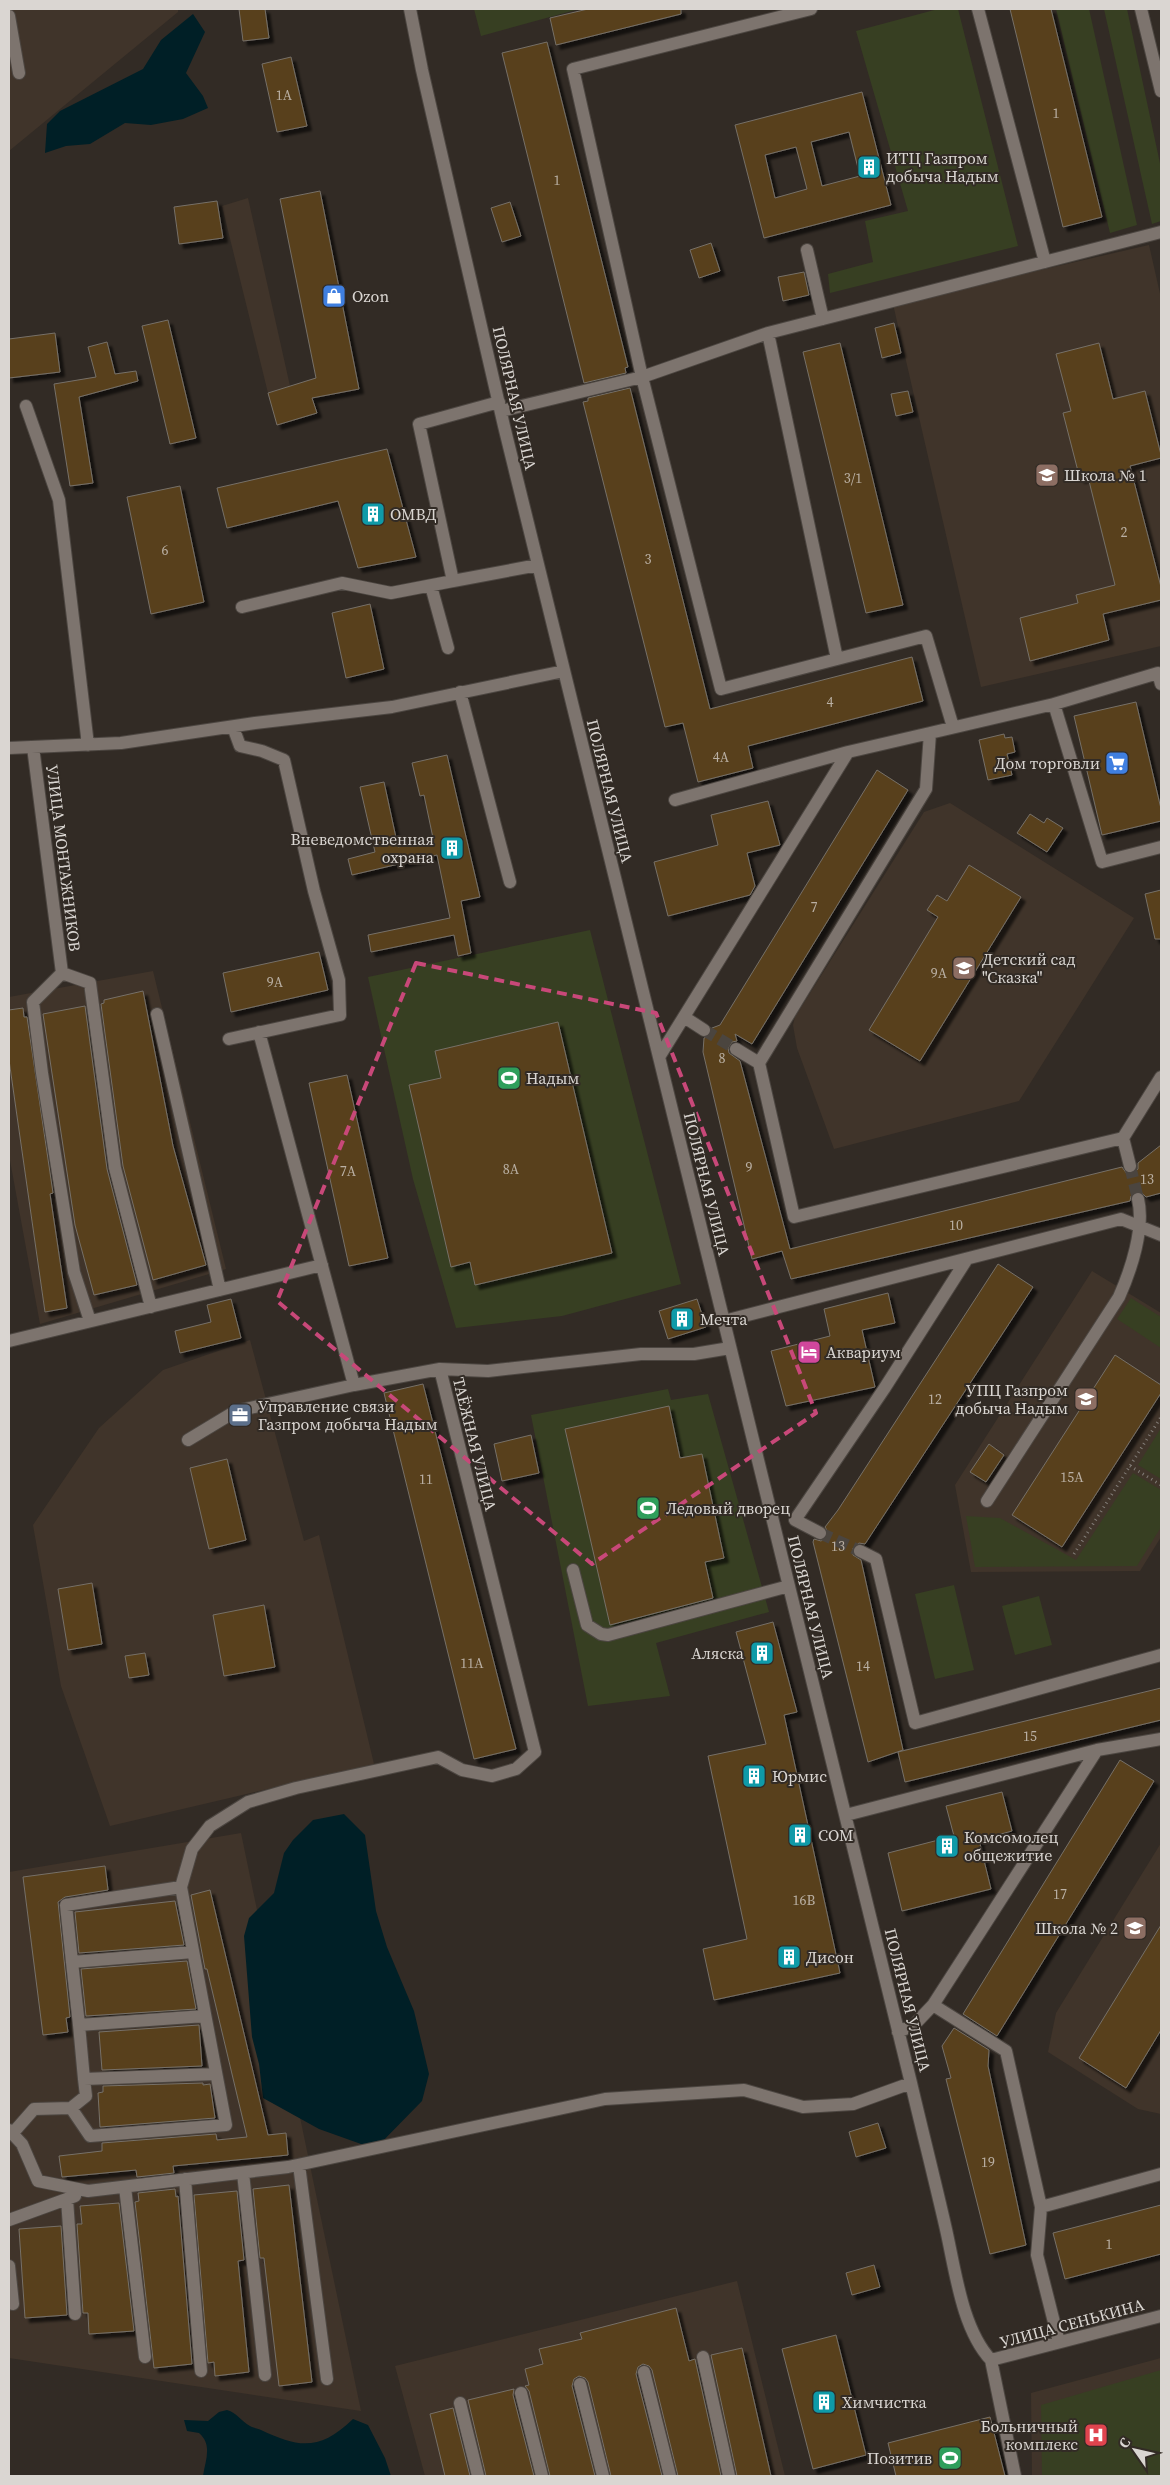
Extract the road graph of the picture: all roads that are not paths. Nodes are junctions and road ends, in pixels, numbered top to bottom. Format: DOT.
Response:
graph roads {
  1 [pos="410,9"];
  2 [pos="811,9"];
  3 [pos="978,9"];
  4 [pos="1141,9"];
  5 [pos="9,16"];
  6 [pos="19,73"];
  7 [pos="1161,91"];
  8 [pos="1161,232"];
  9 [pos="807,250"];
  10 [pos="1045,262"];
  11 [pos="823,318"];
  12 [pos="768,333"];
  13 [pos="642,377"];
  14 [pos="26,406"];
  15 [pos="500,406"];
  16 [pos="538,565"];
  17 [pos="453,581"];
  18 [pos="431,586"];
  19 [pos="242,607"];
  20 [pos="448,648"];
  21 [pos="837,659"];
  22 [pos="564,671"];
  23 [pos="1160,676"];
  24 [pos="460,692"];
  25 [pos="1054,704"];
  26 [pos="232,727"];
  27 [pos="952,727"];
  28 [pos="930,733"];
  29 [pos="88,745"];
  30 [pos="34,747"];
  31 [pos="9,748"];
  32 [pos="848,752"];
  33 [pos="675,800"];
  34 [pos="1161,847"];
  35 [pos="510,882"];
  36 [pos="62,974"];
  37 [pos="156,1014"];
  38 [pos="684,1017"];
  39 [pos="704,1030"];
  40 [pos="259,1032"];
  41 [pos="228,1039"];
  42 [pos="736,1049"];
  43 [pos="659,1057"];
  44 [pos="759,1063"];
  45 [pos="1161,1077"];
  46 [pos="1123,1138"];
  47 [pos="1130,1166"];
  48 [pos="1138,1199"];
  49 [pos="1139,1227"];
  50 [pos="1161,1235"];
  51 [pos="967,1259"];
  52 [pos="322,1265"];
  53 [pos="220,1290"];
  54 [pos="151,1306"];
  55 [pos="90,1321"];
  56 [pos="724,1321"];
  57 [pos="9,1341"];
  58 [pos="730,1348"];
  59 [pos="440,1369"];
  60 [pos="354,1385"];
  61 [pos="188,1440"];
  62 [pos="987,1501"];
  63 [pos="796,1520"];
  64 [pos="774,1527"];
  65 [pos="820,1533"];
  66 [pos="860,1551"];
  67 [pos="574,1570"];
  68 [pos="789,1586"];
  69 [pos="1161,1655"];
  70 [pos="1161,1739"];
  71 [pos="1097,1750"];
  72 [pos="846,1815"];
  73 [pos="181,1887"];
  74 [pos="193,1952"];
  75 [pos="72,1962"];
  76 [pos="932,2005"];
  77 [pos="205,2016"];
  78 [pos="79,2025"];
  79 [pos="898,2032"];
  80 [pos="216,2074"];
  81 [pos="84,2079"];
  82 [pos="911,2083"];
  83 [pos="72,2108"];
  84 [pos="11,2132"];
  85 [pos="299,2165"];
  86 [pos="242,2173"];
  87 [pos="1161,2174"];
  88 [pos="185,2179"];
  89 [pos="125,2187"];
  90 [pos="88,2191"];
  91 [pos="67,2199"];
  92 [pos="1041,2207"];
  93 [pos="9,2220"];
  94 [pos="9,2266"];
  95 [pos="13,2304"];
  96 [pos="75,2314"];
  97 [pos="1161,2316"];
  98 [pos="1059,2342"];
  99 [pos="145,2356"];
  100 [pos="703,2357"];
  101 [pos="991,2360"];
  102 [pos="201,2371"];
  103 [pos="644,2372"];
  104 [pos="265,2375"];
  105 [pos="327,2378"];
  106 [pos="580,2384"];
  107 [pos="521,2393"];
  108 [pos="460,2403"];
  109 [pos="478,2476"];
  110 [pos="542,2476"];
  111 [pos="603,2476"];
  112 [pos="670,2476"];
  113 [pos="729,2476"];
  114 [pos="1015,2476"];
  1 -- 15 [label="street, ПОЛЯРНАЯ УЛИЦА"];
  2 -- 13 [label="street"];
  3 -- 10 [label="street"];
  4 -- 7 [label="street"];
  5 -- 6 [label="street"];
  8 -- 10 [label="street"];
  9 -- 11 [label="street"];
  10 -- 11 [label="street"];
  11 -- 12 [label="street"];
  12 -- 13 [label="street"];
  12 -- 21 [label="street"];
  13 -- 15 [label="street"];
  13 -- 21 [label="street"];
  14 -- 29 [label="street"];
  15 -- 16 [label="street, ПОЛЯРНАЯ УЛИЦА"];
  15 -- 17 [label="street"];
  16 -- 17 [label="street"];
  16 -- 22 [label="street, ПОЛЯРНАЯ УЛИЦА"];
  17 -- 18 [label="street"];
  18 -- 19 [label="street"];
  18 -- 20 [label="street"];
  21 -- 27 [label="street"];
  22 -- 24 [label="street"];
  22 -- 43 [label="street, ПОЛЯРНАЯ УЛИЦА"];
  23 -- 25 [label="street"];
  24 -- 26 [label="street"];
  24 -- 35 [label="street"];
  25 -- 27 [label="street"];
  25 -- 34 [label="street"];
  26 -- 29 [label="street"];
  26 -- 40 [label="street"];
  27 -- 28 [label="street"];
  28 -- 32 [label="street"];
  28 -- 44 [label="street"];
  29 -- 30 [label="street"];
  30 -- 31 [label="street"];
  30 -- 36 [label="street, УЛИЦА МОНТАЖНИКОВ"];
  32 -- 33 [label="street"];
  32 -- 38 [label="street"];
  36 -- 54 [label="street"];
  36 -- 55 [label="street"];
  37 -- 53 [label="street"];
  38 -- 39 [label="street"];
  38 -- 43 [label="street"];
  40 -- 41 [label="street"];
  40 -- 52 [label="street"];
  42 -- 44 [label="street"];
  43 -- 56 [label="street, ПОЛЯРНАЯ УЛИЦА"];
  44 -- 46 [label="street"];
  45 -- 46 [label="street"];
  46 -- 47 [label="street"];
  48 -- 49 [label="street"];
  49 -- 50 [label="street"];
  49 -- 51 [label="street"];
  49 -- 62 [label="street"];
  51 -- 56 [label="street"];
  51 -- 63 [label="street"];
  52 -- 53 [label="street"];
  52 -- 60 [label="street"];
  53 -- 54 [label="street"];
  54 -- 55 [label="street"];
  55 -- 57 [label="street"];
  56 -- 58 [label="street, ПОЛЯРНАЯ УЛИЦА"];
  58 -- 59 [label="street, ТАЁЖНАЯ УЛИЦА"];
  58 -- 64 [label="street, ПОЛЯРНАЯ УЛИЦА"];
  59 -- 60 [label="street"];
  59 -- 73 [label="street, ТАЁЖНАЯ УЛИЦА"];
  60 -- 61 [label="street"];
  63 -- 64 [label="street"];
  63 -- 65 [label="street"];
  64 -- 68 [label="street, ПОЛЯРНАЯ УЛИЦА"];
  66 -- 69 [label="street"];
  67 -- 68 [label="street"];
  68 -- 72 [label="street, ПОЛЯРНАЯ УЛИЦА"];
  70 -- 71 [label="street"];
  71 -- 72 [label="street"];
  71 -- 76 [label="street"];
  72 -- 79 [label="street, ПОЛЯРНАЯ УЛИЦА"];
  73 -- 74 [label="street"];
  73 -- 75 [label="street"];
  74 -- 75 [label="street"];
  74 -- 77 [label="street"];
  75 -- 78 [label="street"];
  76 -- 79 [label="street"];
  76 -- 92 [label="street"];
  77 -- 78 [label="street"];
  77 -- 80 [label="street"];
  78 -- 81 [label="street"];
  79 -- 82 [label="street, ПОЛЯРНАЯ УЛИЦА"];
  80 -- 81 [label="street"];
  80 -- 83 [label="street"];
  81 -- 83 [label="street"];
  82 -- 85 [label="street"];
  82 -- 101 [label="street, ПОЛЯРНАЯ УЛИЦА"];
  83 -- 84 [label="street"];
  84 -- 90 [label="street"];
  85 -- 86 [label="street"];
  85 -- 105 [label="street"];
  86 -- 88 [label="street"];
  86 -- 104 [label="street"];
  87 -- 92 [label="street"];
  88 -- 89 [label="street"];
  88 -- 102 [label="street"];
  89 -- 90 [label="street"];
  89 -- 99 [label="street"];
  90 -- 91 [label="street"];
  91 -- 93 [label="street"];
  91 -- 96 [label="street"];
  92 -- 98 [label="street"];
  94 -- 95 [label="street"];
  97 -- 98 [label="street, УЛИЦА СЕНЬКИНА"];
  98 -- 101 [label="street, УЛИЦА СЕНЬКИНА"];
  100 -- 113 [label="street"];
  101 -- 114 [label="street"];
  103 -- 112 [label="street"];
  106 -- 111 [label="street"];
  107 -- 110 [label="street"];
  108 -- 109 [label="street"];
}
